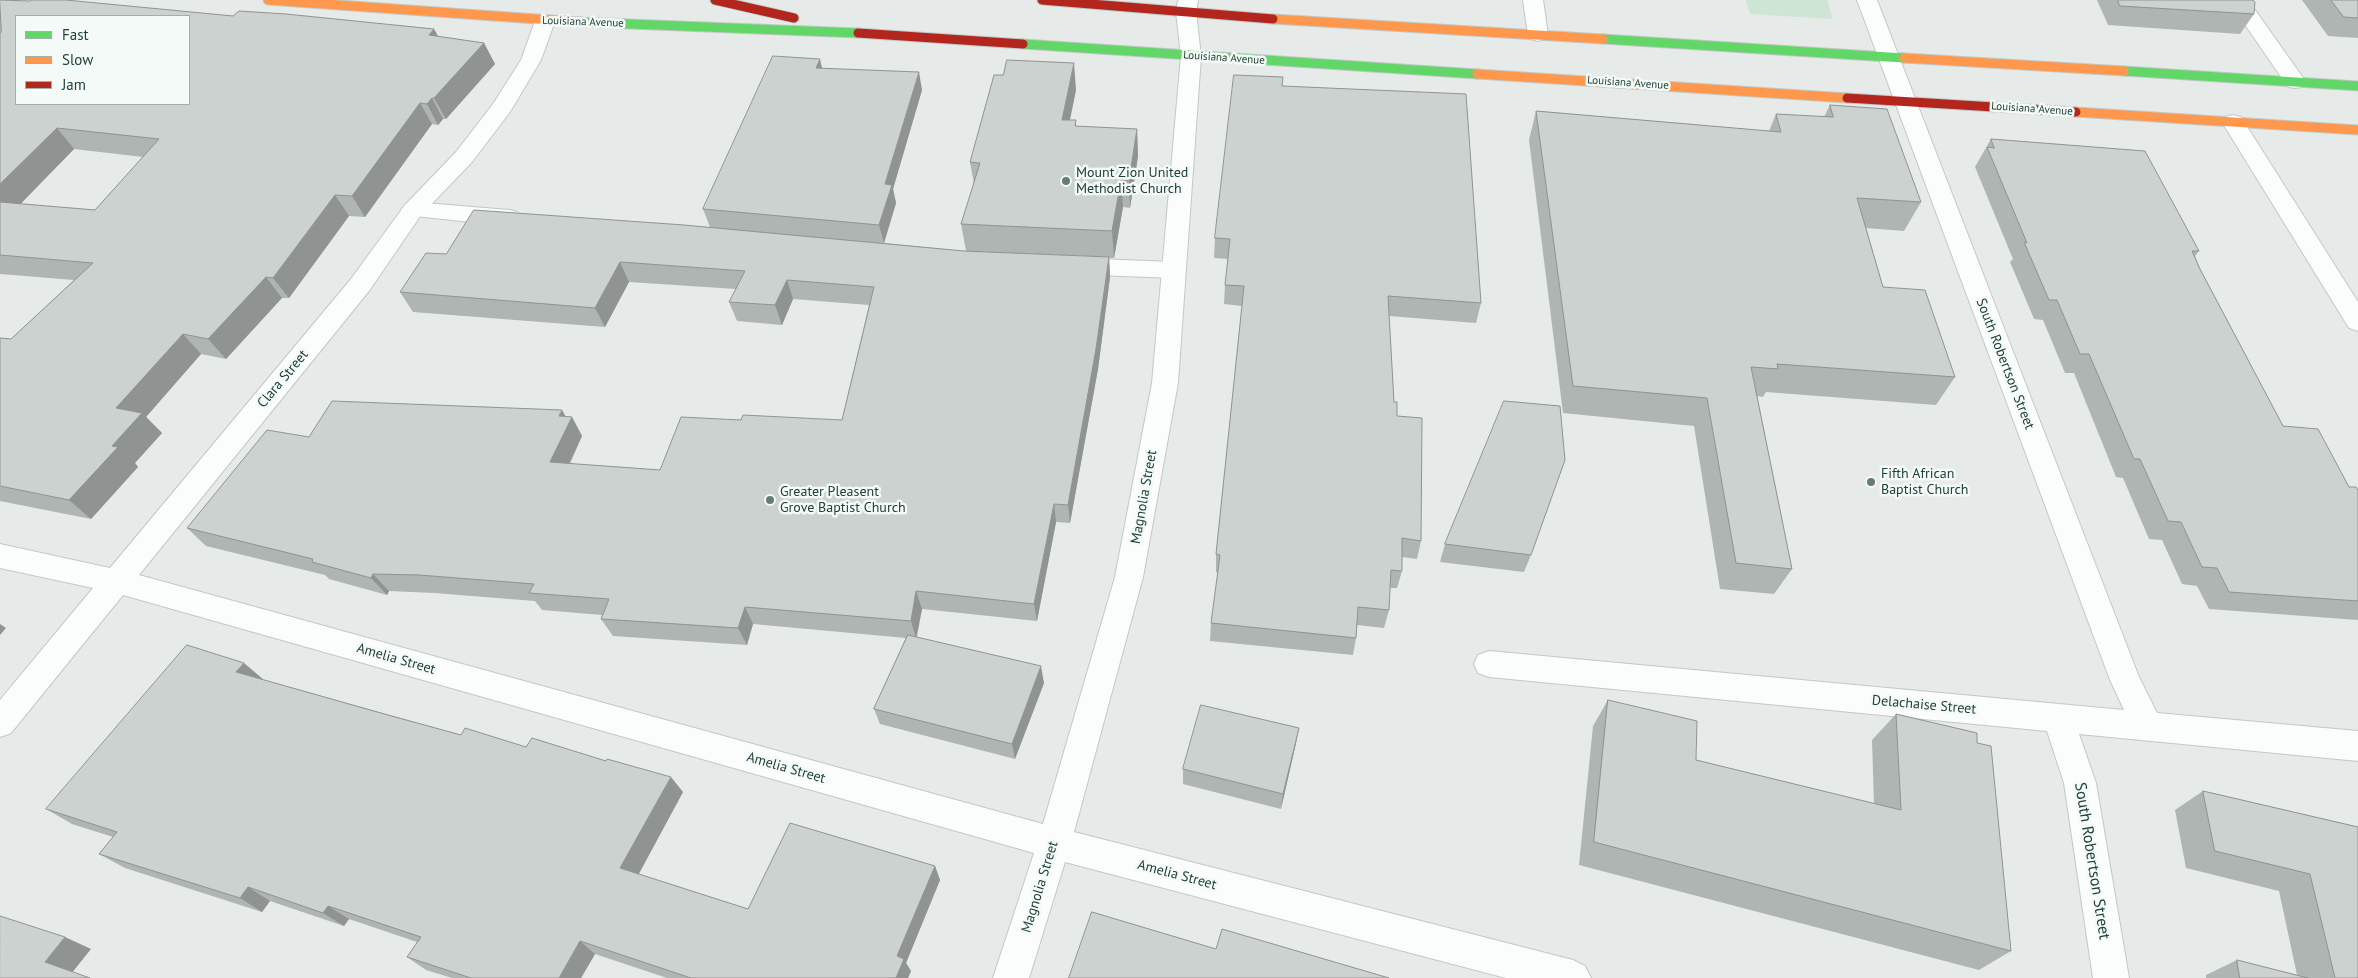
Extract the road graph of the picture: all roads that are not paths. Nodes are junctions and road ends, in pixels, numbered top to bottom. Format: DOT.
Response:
graph roads {
  1 [pos="268,0"];
  2 [pos="716,0"];
  3 [pos="1042,0"];
  4 [pos="1533,0"];
  5 [pos="1867,0"];
  6 [pos="2238,0"];
  7 [pos="1187,6"];
  8 [pos="545,21"];
  9 [pos="1538,34"];
  10 [pos="898,35"];
  11 [pos="1191,56"];
  12 [pos="1888,57"];
  13 [pos="2295,82"];
  14 [pos="2358,86"];
  15 [pos="1904,100"];
  16 [pos="2233,122"];
  17 [pos="2358,130"];
  18 [pos="413,210"];
  19 [pos="526,219"];
  20 [pos="1052,265"];
  21 [pos="1174,270"];
  22 [pos="2358,322"];
  23 [pos="0,556"];
  24 [pos="116,581"];
  25 [pos="1489,664"];
  26 [pos="2058,718"];
  27 [pos="0,723"];
  28 [pos="2148,726"];
  29 [pos="2358,746"];
  30 [pos="1054,843"];
  31 [pos="1011,978"];
  32 [pos="1574,978"];
  33 [pos="2111,978"];
  1 -- 8 [label="street, Louisiana Avenue"];
  2 -- 10 [label="street, Louisiana Avenue"];
  3 -- 7 [label="street"];
  4 -- 9 [label="street"];
  5 -- 12 [label="street, South Robertson Street"];
  6 -- 13 [label="street"];
  7 -- 9 [label="street"];
  7 -- 11 [label="street, Magnolia Street"];
  8 -- 10 [label="street, Louisiana Avenue"];
  8 -- 18 [label="street, Clara Street"];
  9 -- 12 [label="street"];
  10 -- 11 [label="street, Louisiana Avenue"];
  11 -- 15 [label="street, Louisiana Avenue"];
  11 -- 21 [label="street, Magnolia Street"];
  12 -- 13 [label="street"];
  12 -- 15 [label="street, South Robertson Street"];
  13 -- 14 [label="street"];
  15 -- 16 [label="street, Louisiana Avenue"];
  15 -- 28 [label="street, South Robertson Street"];
  16 -- 17 [label="street, Louisiana Avenue"];
  16 -- 22 [label="street"];
  18 -- 19 [label="street"];
  18 -- 24 [label="street, Clara Street"];
  20 -- 21 [label="street"];
  21 -- 30 [label="street, Magnolia Street"];
  23 -- 24 [label="street, Amelia Street"];
  24 -- 27 [label="street, Clara Street"];
  24 -- 30 [label="street, Amelia Street"];
  25 -- 26 [label="street, Delachaise Street"];
  26 -- 28 [label="street, Delachaise Street"];
  26 -- 33 [label="street, South Robertson Street"];
  28 -- 29 [label="street, Delachaise Street"];
  30 -- 31 [label="street, Magnolia Street"];
  30 -- 32 [label="street, Amelia Street"];
}
